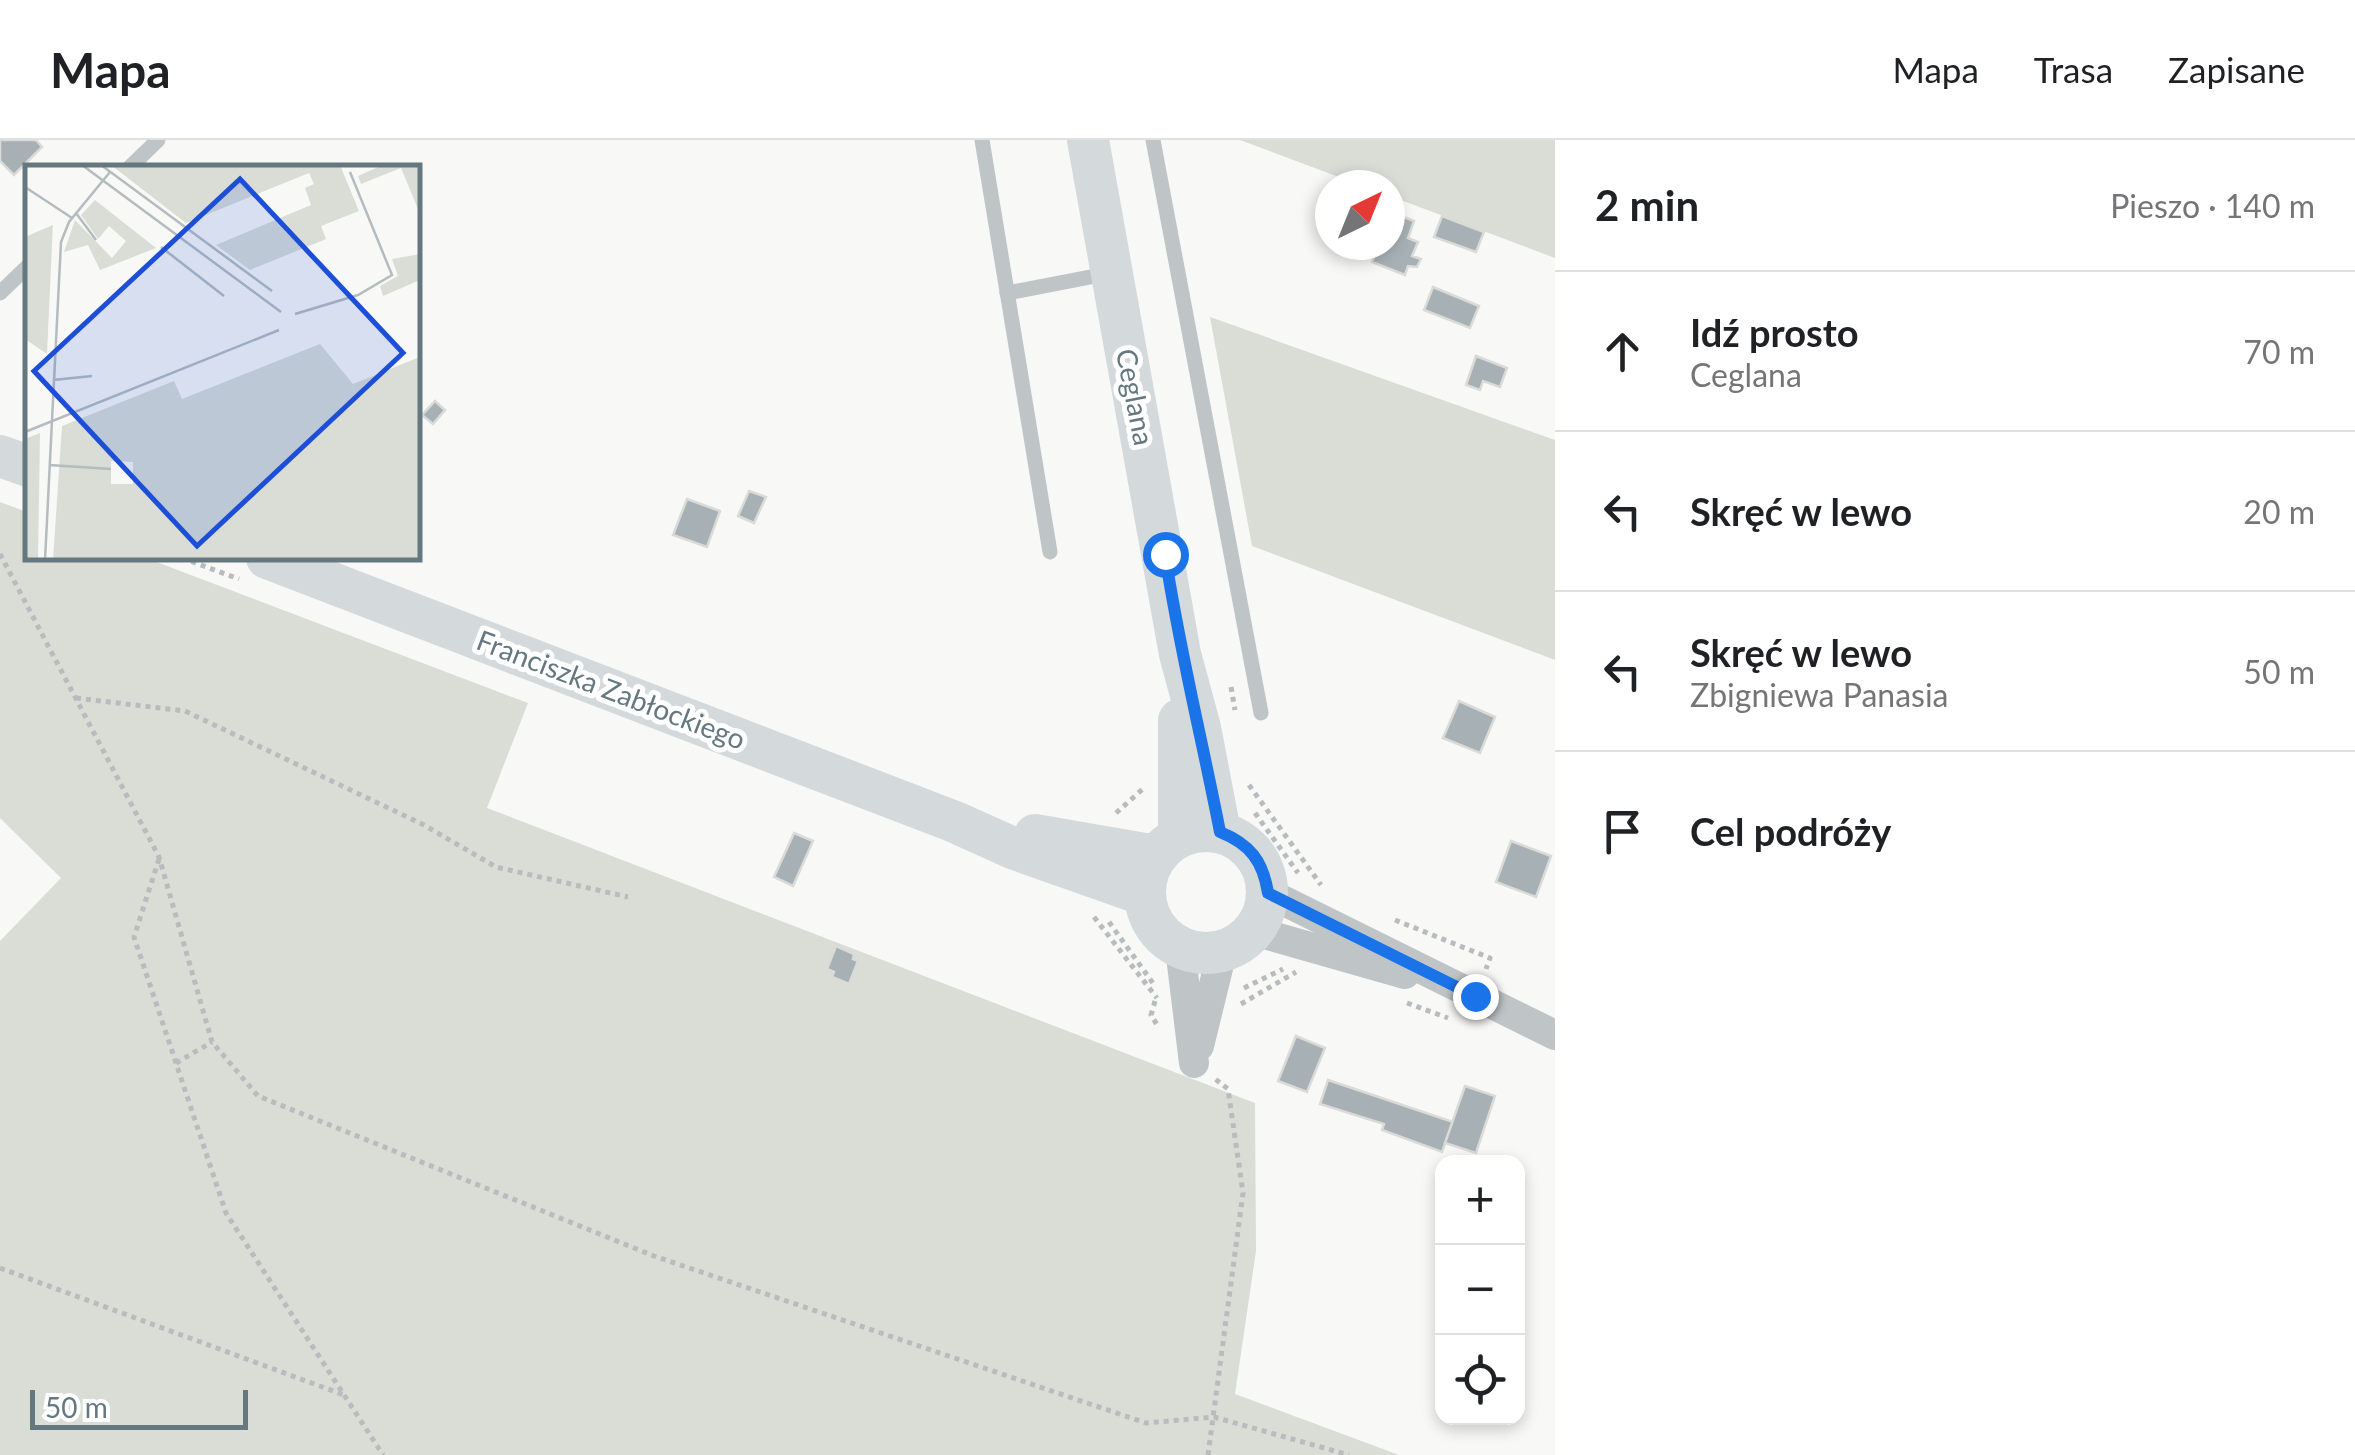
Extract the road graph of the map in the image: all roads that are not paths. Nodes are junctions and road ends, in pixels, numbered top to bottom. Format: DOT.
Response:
graph roads {
  1 [pos="158,140"];
  2 [pos="982,140"];
  3 [pos="1088,140"];
  4 [pos="1153,140"];
  5 [pos="132,165"];
  6 [pos="25,269"];
  7 [pos="1112,273"];
  8 [pos="0,293"];
  9 [pos="1007,293"];
  10 [pos="0,456"];
  11 [pos="25,465"];
  12 [pos="1050,552"];
  13 [pos="272,560"];
  14 [pos="1262,712"];
  15 [pos="1175,855"];
  16 [pos="1231,931"];
  17 [pos="1555,1035"];
  18 [pos="1194,1063"];
  1 -- 5 [label="lane"];
  2 -- 9 [label="lane"];
  3 -- 7 [label="street, Ceglana"];
  4 -- 14 [label="lane"];
  6 -- 8 [label="lane"];
  7 -- 9 [label="lane"];
  7 -- 15 [label="street, Ceglana"];
  9 -- 12 [label="lane"];
  10 -- 11 [label="street"];
  13 -- 15 [label="street, Franciszka Zabłockiego"];
  15 -- 16 [label="street, Ceglana"];
  15 -- 16 [label="street"];
  16 -- 17 [label="street"];
  16 -- 18 [label="street"];
}
